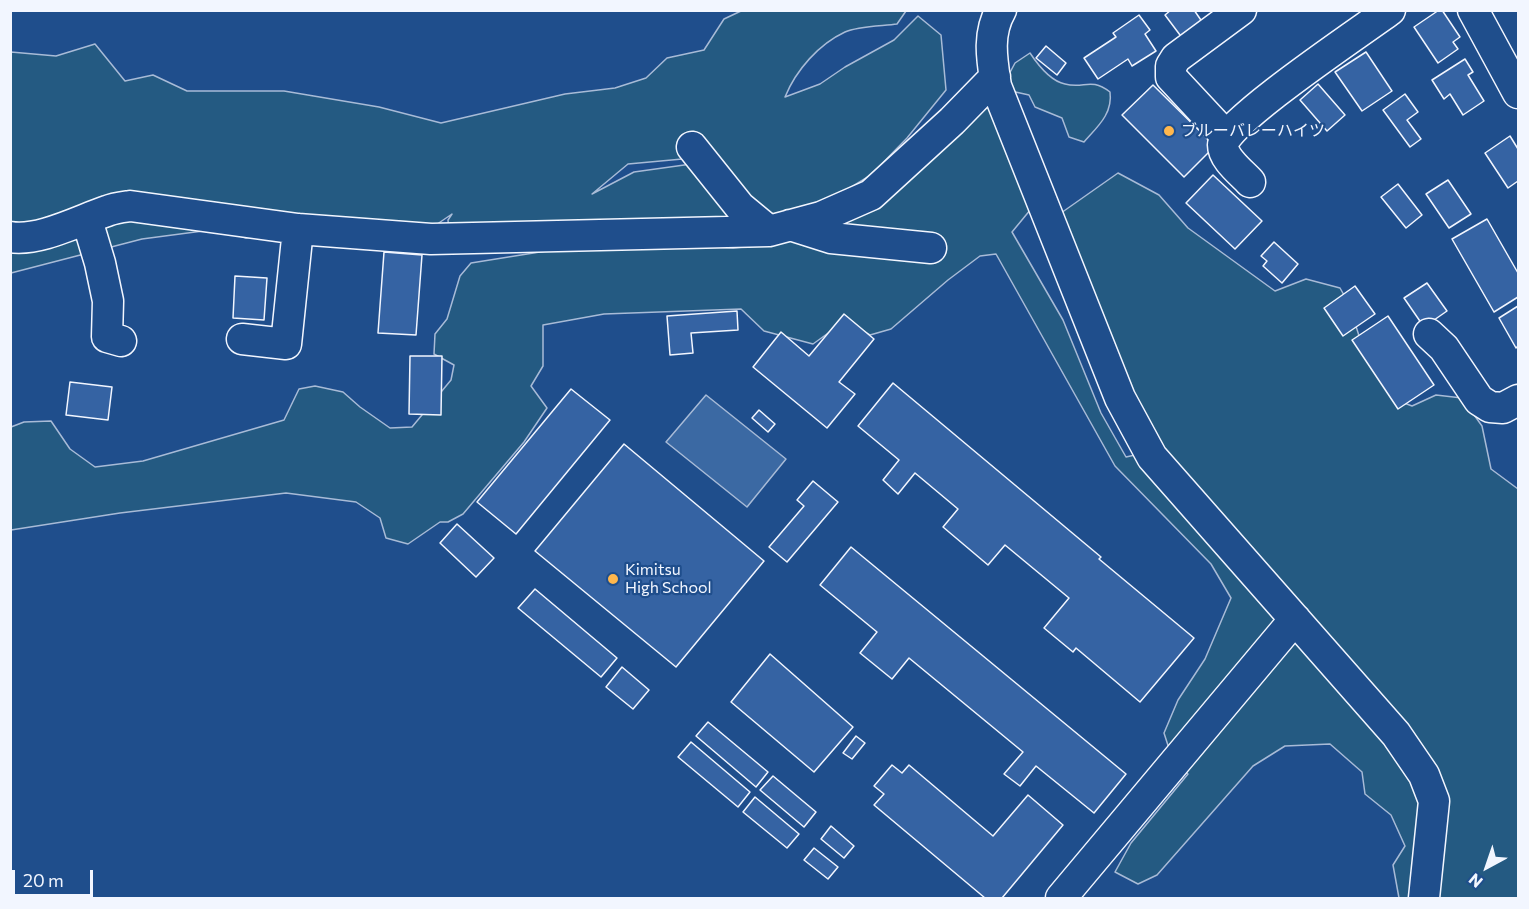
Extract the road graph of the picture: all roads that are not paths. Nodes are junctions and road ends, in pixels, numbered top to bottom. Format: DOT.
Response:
graph roads {
  1 [pos="1001,10"];
  2 [pos="1240,10"];
  3 [pos="1390,10"];
  4 [pos="1473,10"];
  5 [pos="995,77"];
  6 [pos="1518,93"];
  7 [pos="1226,136"];
  8 [pos="692,147"];
  9 [pos="1250,182"];
  10 [pos="87,220"];
  11 [pos="780,228"];
  12 [pos="298,229"];
  13 [pos="10,237"];
  14 [pos="931,248"];
  15 [pos="1429,334"];
  16 [pos="242,339"];
  17 [pos="121,341"];
  18 [pos="1518,400"];
  19 [pos="1296,619"];
  20 [pos="1061,898"];
  21 [pos="1424,898"];
  1 -- 5 [label="street"];
  2 -- 7 [label="street"];
  3 -- 7 [label="street"];
  4 -- 6 [label="street"];
  5 -- 11 [label="street"];
  5 -- 19 [label="street"];
  7 -- 9 [label="street"];
  8 -- 11 [label="street"];
  10 -- 12 [label="street"];
  10 -- 13 [label="street"];
  10 -- 17 [label="street"];
  11 -- 12 [label="street"];
  11 -- 14 [label="street"];
  12 -- 16 [label="street"];
  15 -- 18 [label="street"];
  19 -- 20 [label="street"];
  19 -- 21 [label="street"];
}
